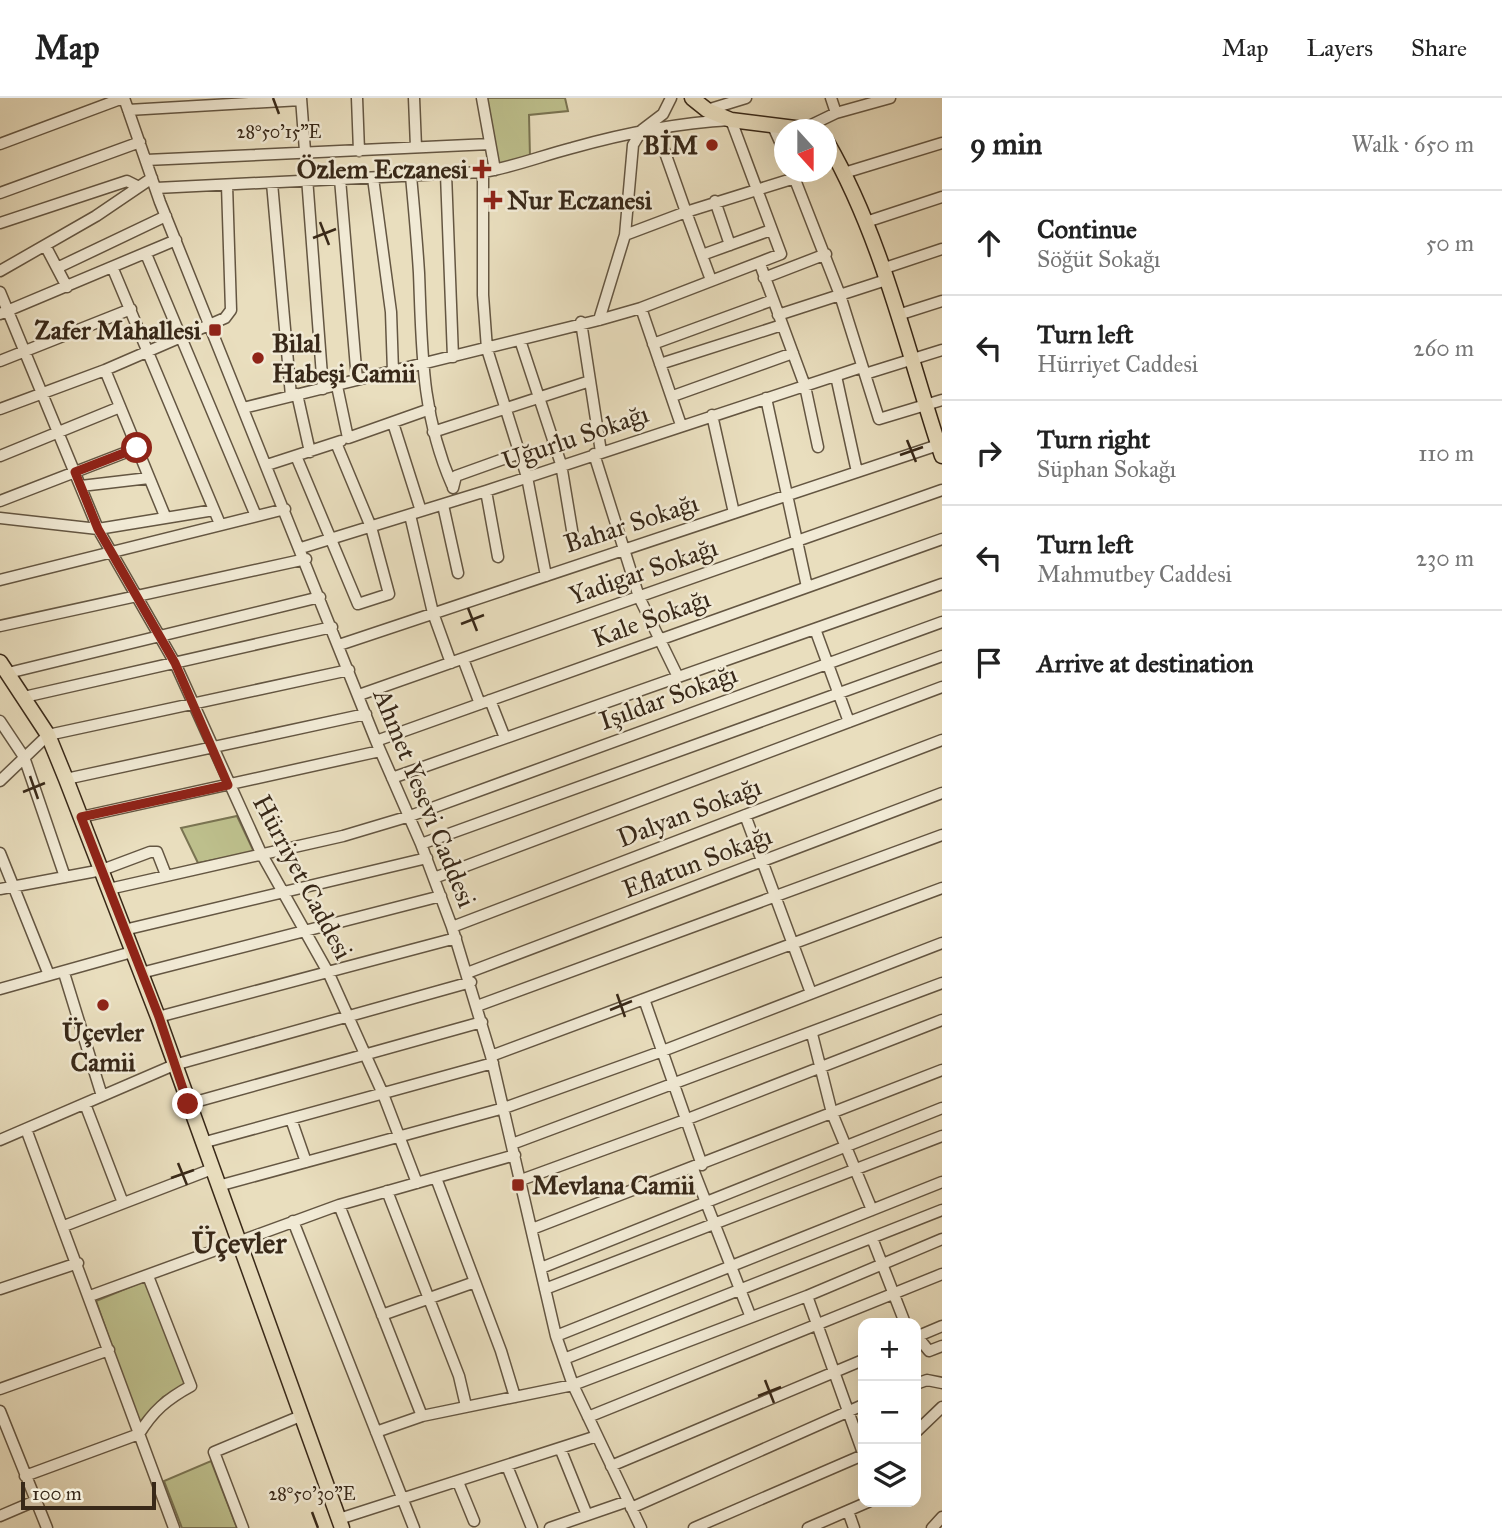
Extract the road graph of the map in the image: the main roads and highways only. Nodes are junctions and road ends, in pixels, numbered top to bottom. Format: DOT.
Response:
graph roads {
  1 [pos="692,98"];
  2 [pos="774,124"];
  3 [pos="837,160"];
  4 [pos="941,450"];
  5 [pos="4,668"];
  6 [pos="341,1524"];
  1 -- 2 [label="main road"];
  3 -- 4 [label="main road"];
  5 -- 6 [label="main road"];
}
